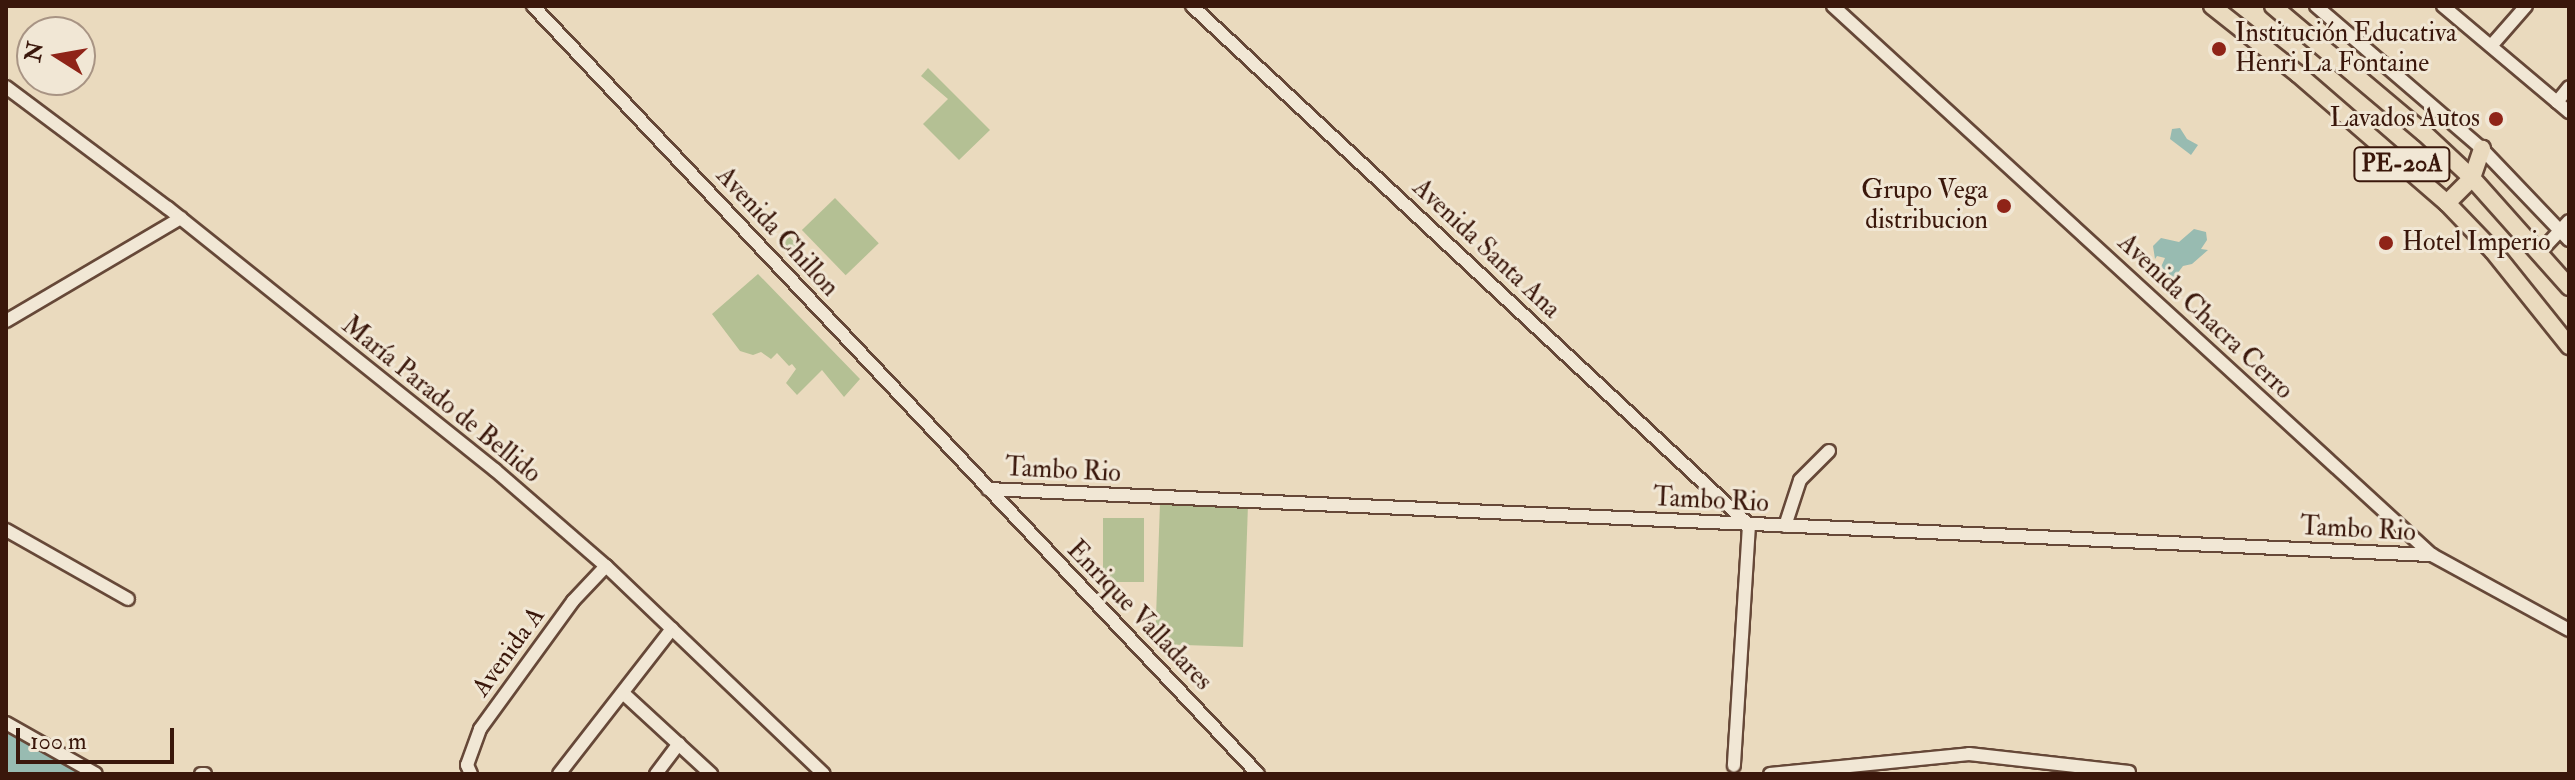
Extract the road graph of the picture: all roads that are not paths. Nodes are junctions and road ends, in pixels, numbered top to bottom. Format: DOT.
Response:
graph roads {
  1 [pos="533,6"];
  2 [pos="1192,6"];
  3 [pos="1833,6"];
  4 [pos="2212,6"];
  5 [pos="2273,6"];
  6 [pos="2316,6"];
  7 [pos="2340,6"];
  8 [pos="2443,6"];
  9 [pos="2526,6"];
  10 [pos="2330,18"];
  11 [pos="2491,46"];
  12 [pos="6,87"];
  13 [pos="2569,87"];
  14 [pos="2557,102"];
  15 [pos="2569,112"];
  16 [pos="2482,149"];
  17 [pos="2472,178"];
  18 [pos="2447,203"];
  19 [pos="181,218"];
  20 [pos="2566,231"];
  21 [pos="2540,252"];
  22 [pos="2569,287"];
  23 [pos="6,321"];
  24 [pos="2569,346"];
  25 [pos="1829,451"];
  26 [pos="988,489"];
  27 [pos="1749,525"];
  28 [pos="1785,526"];
  29 [pos="6,530"];
  30 [pos="2432,555"];
  31 [pos="606,566"];
  32 [pos="128,599"];
  33 [pos="672,629"];
  34 [pos="2569,630"];
  35 [pos="623,693"];
  36 [pos="6,723"];
  37 [pos="679,744"];
  38 [pos="1734,766"];
  39 [pos="2129,772"];
  40 [pos="96,774"];
  41 [pos="471,774"];
  42 [pos="559,774"];
  43 [pos="656,774"];
  44 [pos="711,774"];
  45 [pos="824,774"];
  46 [pos="1258,774"];
  47 [pos="1770,774"];
  1 -- 26 [label="street, Avenida Chillon"];
  2 -- 27 [label="street, Avenida Santa Ana"];
  3 -- 30 [label="street, Avenida Chacra Cerro"];
  4 -- 18 [label="main road, PE-20A"];
  5 -- 17 [label="main road, PE-20A"];
  6 -- 10 [label="street"];
  7 -- 10 [label="street"];
  8 -- 11 [label="street"];
  9 -- 11 [label="street"];
  10 -- 16 [label="street"];
  11 -- 14 [label="street"];
  12 -- 19 [label="street, María Parado de Bellido"];
  13 -- 14 [label="street"];
  14 -- 15 [label="street"];
  16 -- 17 [label="main road"];
  16 -- 20 [label="street"];
  17 -- 18 [label="main road"];
  17 -- 21 [label="main road, PE-20A"];
  18 -- 24 [label="main road, PE-20A"];
  19 -- 23 [label="street"];
  19 -- 31 [label="street, María Parado de Bellido"];
  20 -- 21 [label="street"];
  21 -- 22 [label="main road, PE-20A"];
  25 -- 28 [label="street"];
  26 -- 27 [label="street, Tambo Rio"];
  26 -- 46 [label="street, Enrique Valladares"];
  27 -- 28 [label="street, Tambo Rio"];
  27 -- 38 [label="street"];
  28 -- 30 [label="street, Tambo Rio"];
  29 -- 32 [label="street"];
  30 -- 34 [label="street, Avenida Chacra Cerro"];
  31 -- 33 [label="street, María Parado de Bellido"];
  31 -- 41 [label="street, Avenida A"];
  33 -- 35 [label="street"];
  33 -- 45 [label="street, María Parado de Bellido"];
  35 -- 37 [label="street"];
  35 -- 42 [label="street"];
  36 -- 40 [label="street"];
  37 -- 43 [label="street"];
  37 -- 44 [label="street"];
  39 -- 47 [label="street"];
}
